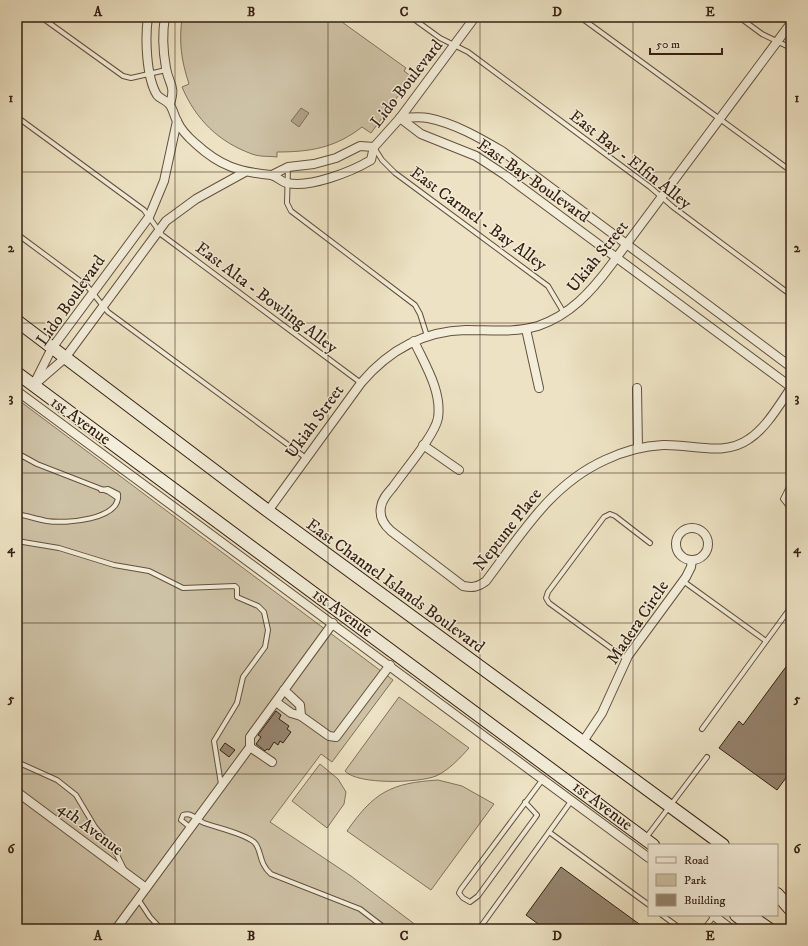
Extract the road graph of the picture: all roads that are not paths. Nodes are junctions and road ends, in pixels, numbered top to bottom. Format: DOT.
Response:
graph roads {
  1 [pos="41,17"];
  2 [pos="148,17"];
  3 [pos="165,17"];
  4 [pos="411,17"];
  5 [pos="475,17"];
  6 [pos="580,17"];
  7 [pos="739,17"];
  8 [pos="791,23"];
  9 [pos="777,42"];
  10 [pos="454,45"];
  11 [pos="791,48"];
  12 [pos="166,70"];
  13 [pos="150,74"];
  14 [pos="170,104"];
  15 [pos="17,117"];
  16 [pos="400,118"];
  17 [pos="720,119"];
  18 [pos="177,122"];
  19 [pos="374,148"];
  20 [pos="288,167"];
  21 [pos="791,171"];
  22 [pos="245,172"];
  23 [pos="272,175"];
  24 [pos="286,183"];
  25 [pos="661,197"];
  26 [pos="149,217"];
  27 [pos="158,230"];
  28 [pos="17,234"];
  29 [pos="627,245"];
  30 [pos="617,258"];
  31 [pos="93,293"];
  32 [pos="791,295"];
  33 [pos="102,306"];
  34 [pos="564,313"];
  35 [pos="17,321"];
  36 [pos="526,329"];
  37 [pos="427,336"];
  38 [pos="414,341"];
  39 [pos="52,348"];
  40 [pos="65,358"];
  41 [pos="791,367"];
  42 [pos="17,373"];
  43 [pos="361,383"];
  44 [pos="34,385"];
  45 [pos="791,387"];
  46 [pos="539,388"];
  47 [pos="637,388"];
  48 [pos="17,391"];
  49 [pos="423,444"];
  50 [pos="638,448"];
  51 [pos="17,453"];
  52 [pos="306,458"];
  53 [pos="458,470"];
  54 [pos="791,484"];
  55 [pos="791,509"];
  56 [pos="268,510"];
  57 [pos="17,514"];
  58 [pos="17,541"];
  59 [pos="650,543"];
  60 [pos="692,560"];
  61 [pos="683,581"];
  62 [pos="791,608"];
  63 [pos="333,623"];
  64 [pos="766,641"];
  65 [pos="627,659"];
  66 [pos="390,665"];
  67 [pos="284,690"];
  68 [pos="276,702"];
  69 [pos="301,716"];
  70 [pos="702,728"];
  71 [pos="582,743"];
  72 [pos="250,747"];
  73 [pos="707,757"];
  74 [pos="17,762"];
  75 [pos="272,762"];
  76 [pos="543,779"];
  77 [pos="222,787"];
  78 [pos="17,792"];
  79 [pos="572,800"];
  80 [pos="525,802"];
  81 [pos="669,807"];
  82 [pos="198,819"];
  83 [pos="191,828"];
  84 [pos="549,832"];
  85 [pos="649,842"];
  86 [pos="721,844"];
  87 [pos="648,857"];
  88 [pos="124,871"];
  89 [pos="146,888"];
  90 [pos="778,895"];
  91 [pos="138,899"];
  92 [pos="648,904"];
  93 [pos="791,910"];
  94 [pos="663,916"];
  95 [pos="713,916"];
  96 [pos="715,916"];
  97 [pos="737,916"];
  98 [pos="750,916"];
  99 [pos="156,925"];
  100 [pos="116,929"];
  101 [pos="161,929"];
  102 [pos="164,929"];
  103 [pos="386,929"];
  104 [pos="479,929"];
  105 [pos="681,929"];
  106 [pos="704,929"];
  107 [pos="731,929"];
  108 [pos="754,929"];
  109 [pos="769,929"];
  1 -- 13 [label="lane"];
  2 -- 13 [label="street"];
  3 -- 12 [label="street"];
  4 -- 10 [label="lane, East Bay - Elfin Alley"];
  5 -- 10 [label="street, Lido Boulevard"];
  6 -- 17 [label="lane"];
  7 -- 9 [label="lane"];
  8 -- 9 [label="street, Ukiah Street"];
  9 -- 11 [label="lane"];
  9 -- 17 [label="street, Ukiah Street"];
  10 -- 16 [label="street, Lido Boulevard"];
  10 -- 25 [label="lane, East Bay - Elfin Alley"];
  12 -- 13 [label="lane"];
  12 -- 14 [label="street"];
  13 -- 14 [label="street"];
  14 -- 18 [label="street"];
  15 -- 26 [label="lane, East Alta - Bowling Alley"];
  16 -- 19 [label="street, Lido Boulevard"];
  16 -- 29 [label="street, East Bay Boulevard"];
  16 -- 30 [label="street, East Bay Boulevard"];
  17 -- 21 [label="lane"];
  17 -- 25 [label="street, Ukiah Street"];
  18 -- 22 [label="street"];
  18 -- 26 [label="street, Lido Boulevard"];
  19 -- 20 [label="street, Lido Boulevard"];
  19 -- 24 [label="street, Lido Boulevard"];
  19 -- 34 [label="lane, East Carmel - Bay Alley"];
  20 -- 23 [label="street, Lido Boulevard"];
  20 -- 24 [label="lane"];
  22 -- 23 [label="street"];
  22 -- 27 [label="street, Lido Boulevard"];
  23 -- 24 [label="street"];
  24 -- 37 [label="lane"];
  25 -- 29 [label="street, Ukiah Street"];
  25 -- 32 [label="lane, East Bay - Elfin Alley"];
  26 -- 27 [label="lane, East Alta - Bowling Alley"];
  26 -- 31 [label="street, Lido Boulevard"];
  27 -- 33 [label="street, Lido Boulevard"];
  27 -- 43 [label="lane, East Alta - Bowling Alley"];
  28 -- 31 [label="lane"];
  29 -- 30 [label="street, Ukiah Street"];
  29 -- 41 [label="street, East Bay Boulevard"];
  30 -- 34 [label="street, Ukiah Street"];
  30 -- 45 [label="street, East Bay Boulevard"];
  31 -- 33 [label="lane"];
  31 -- 39 [label="street, Lido Boulevard"];
  33 -- 40 [label="street, Lido Boulevard"];
  33 -- 52 [label="lane"];
  34 -- 36 [label="street, Ukiah Street"];
  35 -- 39 [label="main road, East Channel Islands Boulevard"];
  36 -- 37 [label="street, Ukiah Street"];
  36 -- 46 [label="street"];
  37 -- 38 [label="street, Ukiah Street"];
  38 -- 43 [label="street, Ukiah Street"];
  38 -- 49 [label="street, Neptune Place"];
  39 -- 40 [label="main road, East Channel Islands Boulevard"];
  39 -- 44 [label="street, Lido Boulevard"];
  40 -- 44 [label="street, Lido Boulevard"];
  40 -- 56 [label="main road, East Channel Islands Boulevard"];
  42 -- 44 [label="main road"];
  43 -- 52 [label="street, Ukiah Street"];
  44 -- 85 [label="main road"];
  45 -- 50 [label="street, Neptune Place"];
  47 -- 50 [label="street"];
  48 -- 63 [label="street, 1st Avenue"];
  49 -- 50 [label="street, Neptune Place"];
  49 -- 53 [label="street"];
  51 -- 57 [label="lane"];
  52 -- 56 [label="street, Ukiah Street"];
  54 -- 55 [label="lane"];
  56 -- 71 [label="main road, East Channel Islands Boulevard"];
  58 -- 77 [label="lane"];
  59 -- 65 [label="lane"];
  60 -- 60 [label="street"];
  60 -- 61 [label="street, Madera Circle"];
  61 -- 64 [label="lane"];
  61 -- 65 [label="street, Madera Circle"];
  62 -- 64 [label="lane"];
  63 -- 66 [label="street, 1st Avenue"];
  63 -- 67 [label="street"];
  64 -- 70 [label="lane"];
  65 -- 71 [label="street, Madera Circle"];
  66 -- 69 [label="street"];
  66 -- 76 [label="street, 1st Avenue"];
  67 -- 68 [label="street"];
  67 -- 69 [label="street"];
  68 -- 69 [label="street"];
  68 -- 72 [label="street"];
  71 -- 81 [label="main road, East Channel Islands Boulevard"];
  72 -- 75 [label="street"];
  72 -- 77 [label="street"];
  73 -- 81 [label="lane"];
  74 -- 88 [label="lane"];
  76 -- 79 [label="street, 1st Avenue"];
  76 -- 80 [label="lane"];
  77 -- 82 [label="street"];
  78 -- 88 [label="street, 4th Avenue"];
  79 -- 84 [label="lane"];
  79 -- 87 [label="street, 1st Avenue"];
  80 -- 80 [label="lane"];
  81 -- 85 [label="lane"];
  81 -- 86 [label="main road, East Channel Islands Boulevard"];
  82 -- 83 [label="street"];
  82 -- 83 [label="lane"];
  82 -- 103 [label="lane"];
  83 -- 89 [label="street"];
  84 -- 92 [label="lane"];
  84 -- 104 [label="lane"];
  88 -- 89 [label="street, 4th Avenue"];
  89 -- 91 [label="street"];
  90 -- 93 [label="main road"];
  91 -- 99 [label="lane"];
  91 -- 100 [label="street"];
  94 -- 105 [label="lane"];
  95 -- 106 [label="lane"];
  96 -- 107 [label="street"];
  97 -- 108 [label="main road"];
  98 -- 109 [label="main road"];
  99 -- 101 [label="lane"];
  99 -- 102 [label="lane"];
}
